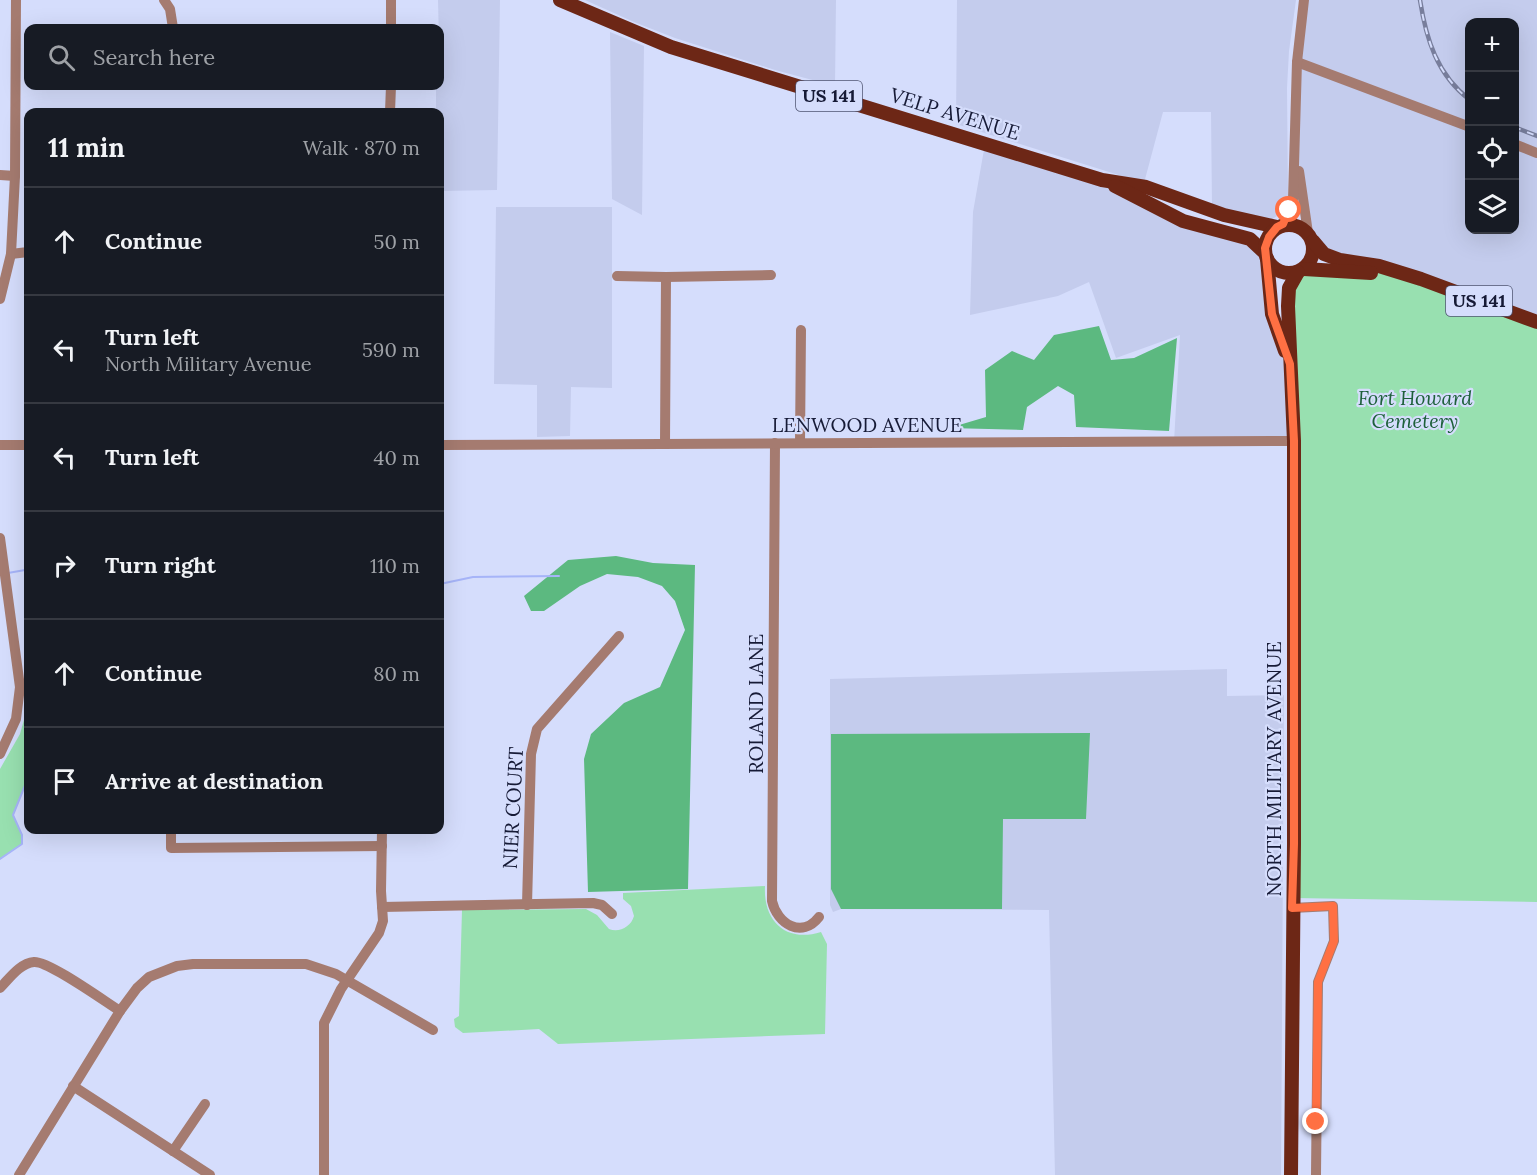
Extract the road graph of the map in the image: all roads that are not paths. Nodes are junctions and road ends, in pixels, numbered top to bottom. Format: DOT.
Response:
graph roads {
  1 [pos="16,0"];
  2 [pos="164,0"];
  3 [pos="391,0"];
  4 [pos="560,0"];
  5 [pos="1304,0"];
  6 [pos="172,24"];
  7 [pos="391,24"];
  8 [pos="1297,62"];
  9 [pos="391,90"];
  10 [pos="390,108"];
  11 [pos="1467,126"];
  12 [pos="1519,146"];
  13 [pos="1296,148"];
  14 [pos="1537,153"];
  15 [pos="0,175"];
  16 [pos="15,176"];
  17 [pos="1102,180"];
  18 [pos="1280,225"];
  19 [pos="1310,237"];
  20 [pos="24,252"];
  21 [pos="11,254"];
  22 [pos="1267,256"];
  23 [pos="1301,270"];
  24 [pos="771,275"];
  25 [pos="616,276"];
  26 [pos="666,277"];
  27 [pos="1421,279"];
  28 [pos="0,299"];
  29 [pos="1537,322"];
  30 [pos="801,330"];
  31 [pos="1290,364"];
  32 [pos="1294,441"];
  33 [pos="665,443"];
  34 [pos="775,443"];
  35 [pos="800,443"];
  36 [pos="444,444"];
  37 [pos="0,445"];
  38 [pos="24,445"];
  39 [pos="0,538"];
  40 [pos="619,636"];
  41 [pos="0,754"];
  42 [pos="171,834"];
  43 [pos="382,834"];
  44 [pos="382,846"];
  45 [pos="527,905"];
  46 [pos="382,907"];
  47 [pos="1292,908"];
  48 [pos="612,914"];
  49 [pos="819,916"];
  50 [pos="347,980"];
  51 [pos="0,988"];
  52 [pos="120,1011"];
  53 [pos="433,1030"];
  54 [pos="73,1086"];
  55 [pos="205,1104"];
  56 [pos="173,1151"];
  57 [pos="19,1175"];
  58 [pos="210,1175"];
  59 [pos="324,1175"];
  60 [pos="1291,1175"];
  61 [pos="1316,1175"];
  1 -- 16 [label="street"];
  2 -- 6 [label="street"];
  3 -- 7 [label="street"];
  4 -- 17 [label="main road, VELP AVENUE / US 141"];
  5 -- 8 [label="street"];
  8 -- 11 [label="street"];
  8 -- 13 [label="street"];
  9 -- 10 [label="street"];
  12 -- 14 [label="street"];
  13 -- 18 [label="street"];
  13 -- 19 [label="street"];
  15 -- 16 [label="street"];
  16 -- 21 [label="street"];
  17 -- 18 [label="main road, VELP AVENUE / US 141"];
  17 -- 22 [label="main road, VELP AVENUE / US 141"];
  18 -- 19 [label="main road"];
  18 -- 22 [label="main road"];
  19 -- 23 [label="main road"];
  19 -- 27 [label="main road, US 141"];
  20 -- 21 [label="street"];
  21 -- 28 [label="street"];
  22 -- 23 [label="main road"];
  22 -- 31 [label="main road, NORTH MILITARY AVENUE"];
  23 -- 27 [label="main road, US 141"];
  23 -- 31 [label="main road, NORTH MILITARY AVENUE"];
  24 -- 26 [label="street"];
  25 -- 26 [label="street"];
  26 -- 33 [label="street"];
  27 -- 29 [label="main road, US 141"];
  30 -- 35 [label="street"];
  31 -- 32 [label="main road, NORTH MILITARY AVENUE"];
  32 -- 35 [label="street, LENWOOD AVENUE"];
  32 -- 47 [label="main road, NORTH MILITARY AVENUE"];
  33 -- 34 [label="street, LENWOOD AVENUE"];
  33 -- 36 [label="street, LENWOOD AVENUE"];
  34 -- 35 [label="street, LENWOOD AVENUE"];
  34 -- 49 [label="street, ROLAND LANE"];
  37 -- 38 [label="street"];
  39 -- 41 [label="street"];
  40 -- 45 [label="street, NIER COURT"];
  42 -- 44 [label="street"];
  43 -- 44 [label="street"];
  44 -- 46 [label="street"];
  45 -- 46 [label="street"];
  45 -- 48 [label="street"];
  46 -- 50 [label="street"];
  47 -- 60 [label="main road, NORTH MILITARY AVENUE"];
  47 -- 61 [label="street"];
  50 -- 52 [label="street"];
  50 -- 53 [label="street"];
  50 -- 59 [label="street"];
  51 -- 52 [label="street"];
  52 -- 54 [label="street"];
  54 -- 56 [label="street"];
  54 -- 57 [label="street"];
  55 -- 56 [label="street"];
  56 -- 58 [label="street"];
}
